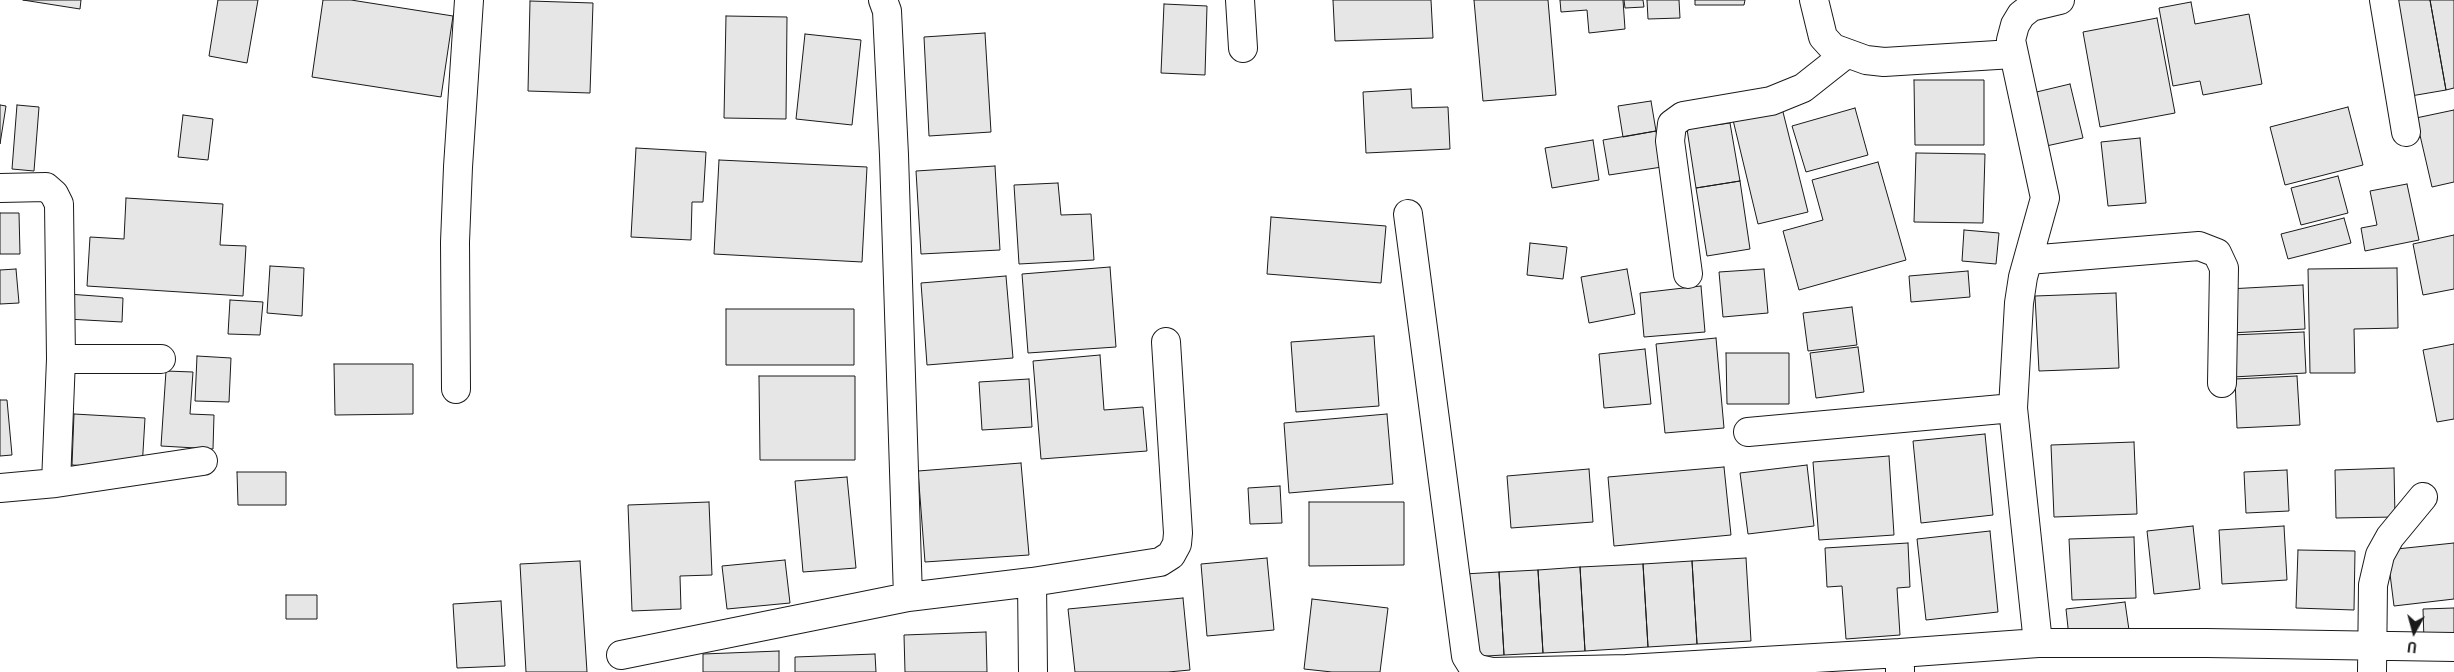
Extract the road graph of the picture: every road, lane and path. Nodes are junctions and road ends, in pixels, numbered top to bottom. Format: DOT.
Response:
graph roads {
  1 [pos="469,0"];
  2 [pos="883,0"];
  3 [pos="1240,0"];
  4 [pos="1814,0"];
  5 [pos="2060,0"];
  6 [pos="2384,0"];
  7 [pos="1244,48"];
  8 [pos="1846,54"];
  9 [pos="2013,54"];
  10 [pos="2406,132"];
  11 [pos="0,188"];
  12 [pos="1408,214"];
  13 [pos="2028,260"];
  14 [pos="1688,274"];
  15 [pos="1166,342"];
  16 [pos="62,359"];
  17 [pos="161,359"];
  18 [pos="2222,383"];
  19 [pos="456,389"];
  20 [pos="2013,408"];
  21 [pos="1748,432"];
  22 [pos="203,461"];
  23 [pos="56,483"];
  24 [pos="0,488"];
  25 [pos="2423,497"];
  26 [pos="1032,582"];
  27 [pos="908,596"];
  28 [pos="2038,643"];
  29 [pos="2454,646"];
  30 [pos="621,655"];
  31 [pos="2372,659"];
  32 [pos="1900,663"];
  33 [pos="1627,671"];
  34 [pos="1033,672"];
  1 -- 19 [label="street"];
  2 -- 27 [label="street"];
  3 -- 7 [label="street"];
  4 -- 8 [label="street"];
  5 -- 9 [label="street"];
  6 -- 10 [label="street"];
  8 -- 9 [label="street"];
  8 -- 14 [label="street"];
  9 -- 13 [label="street"];
  11 -- 16 [label="street"];
  12 -- 33 [label="street"];
  13 -- 18 [label="street"];
  13 -- 20 [label="street"];
  15 -- 26 [label="street"];
  16 -- 17 [label="street"];
  16 -- 23 [label="street"];
  20 -- 21 [label="street"];
  20 -- 28 [label="street"];
  22 -- 23 [label="street"];
  23 -- 24 [label="street"];
  25 -- 31 [label="street"];
  26 -- 27 [label="street"];
  26 -- 34 [label="street"];
  27 -- 30 [label="street"];
  28 -- 31 [label="street"];
  28 -- 32 [label="street"];
  29 -- 31 [label="street"];
  32 -- 33 [label="street"];
}
